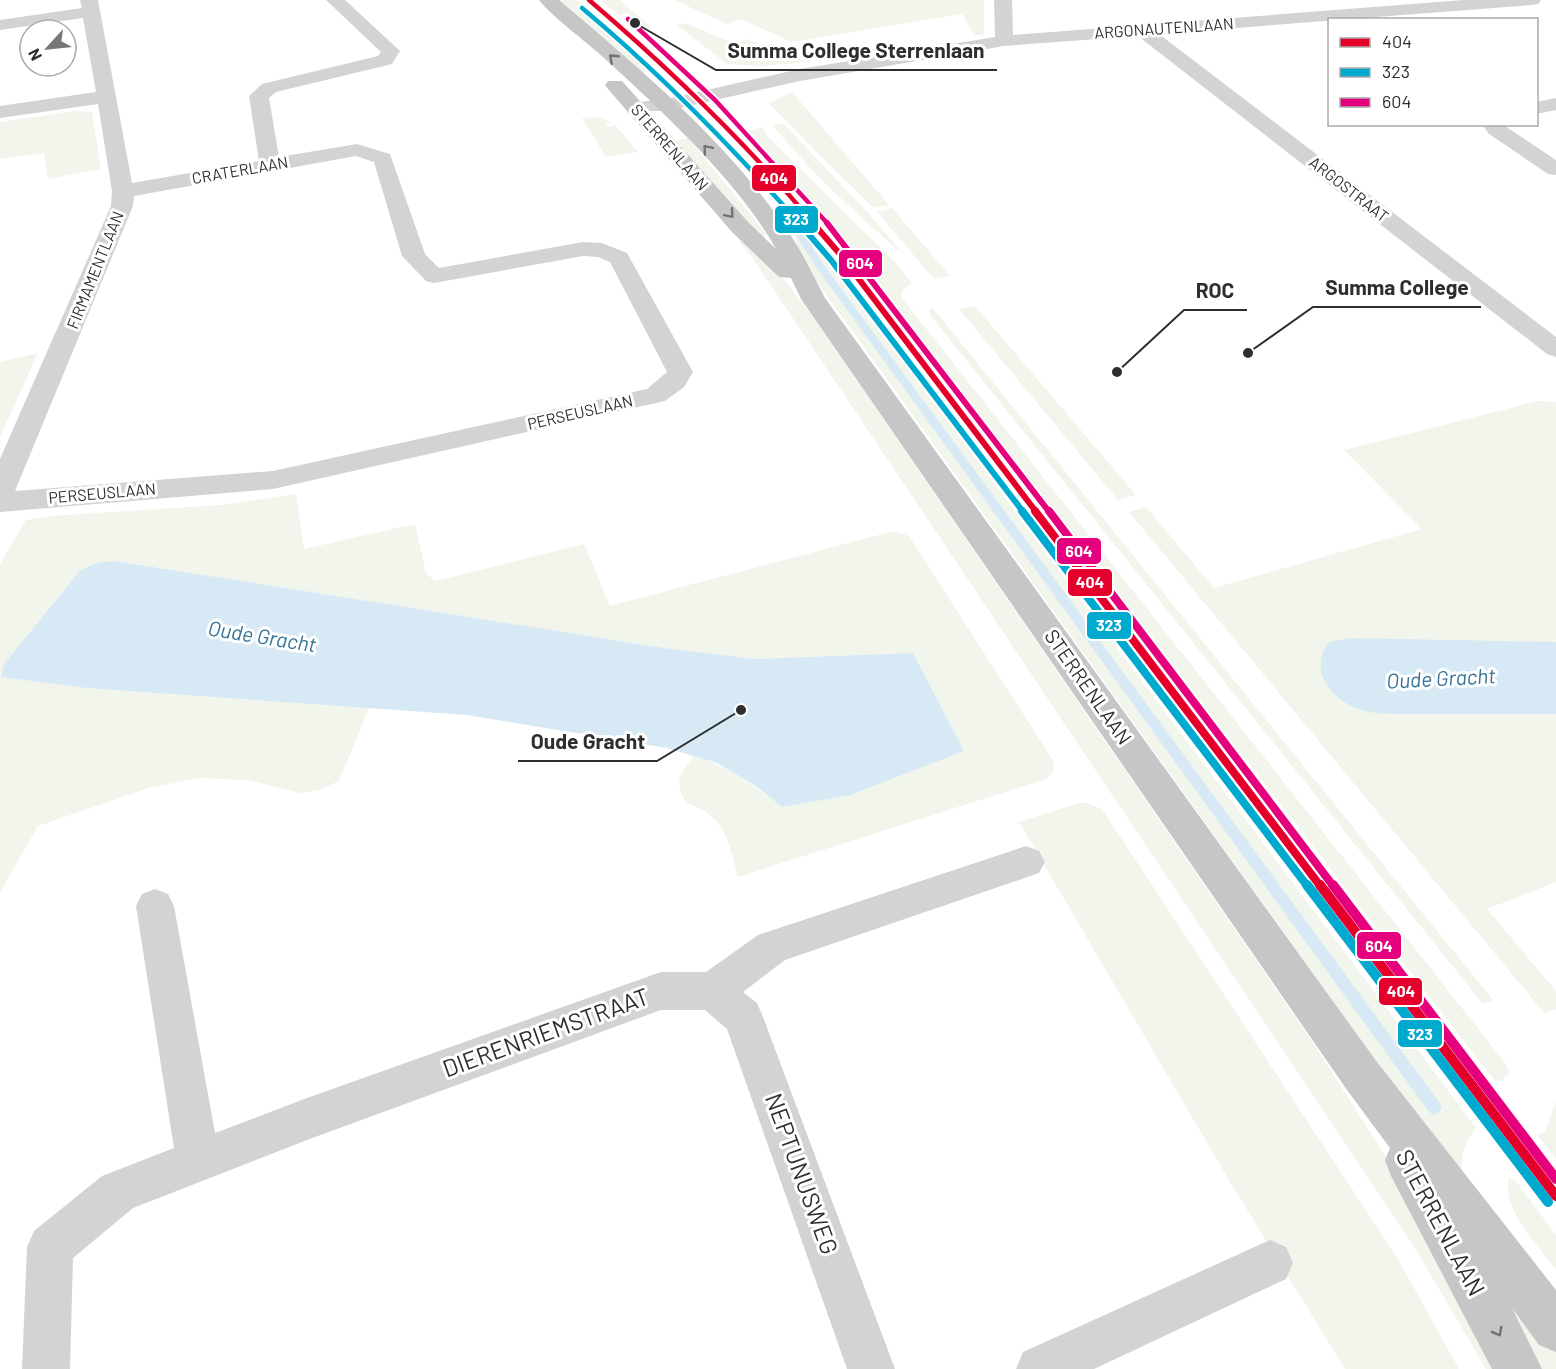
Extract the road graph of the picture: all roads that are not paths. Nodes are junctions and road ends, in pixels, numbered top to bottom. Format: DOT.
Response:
graph roads {
  1 [pos="335,0"];
  2 [pos="1004,0"];
  3 [pos="1532,0"];
  4 [pos="1510,1"];
  5 [pos="539,4"];
  6 [pos="90,6"];
  7 [pos="0,25"];
  8 [pos="1142,30"];
  9 [pos="1004,41"];
  10 [pos="572,45"];
  11 [pos="606,76"];
  12 [pos="105,97"];
  13 [pos="662,101"];
  14 [pos="1556,104"];
  15 [pos="636,107"];
  16 [pos="1538,108"];
  17 [pos="0,112"];
  18 [pos="1493,126"];
  19 [pos="357,150"];
  20 [pos="270,165"];
  21 [pos="1556,169"];
  22 [pos="123,190"];
  23 [pos="813,299"];
  24 [pos="1556,349"];
  25 [pos="0,492"];
  26 [pos="0,502"];
  27 [pos="1026,862"];
  28 [pos="155,906"];
  29 [pos="713,991"];
  30 [pos="1362,1076"];
  31 [pos="198,1161"];
  32 [pos="1270,1263"];
  33 [pos="1556,1328"];
  34 [pos="46,1369"];
  35 [pos="871,1369"];
  36 [pos="1040,1369"];
  37 [pos="1518,1369"];
  1 -- 20 [label="street"];
  2 -- 9 [label="street"];
  3 -- 4 [label="street, ARGONAUTENLAAN"];
  4 -- 8 [label="street, ARGONAUTENLAAN"];
  5 -- 10 [label="main road, STERRENLAAN"];
  13 -- 5 [label="main road, STERRENLAAN, one-way"];
  6 -- 7 [label="street"];
  6 -- 12 [label="street, FIRMAMENTLAAN"];
  8 -- 9 [label="street, ARGONAUTENLAAN"];
  8 -- 24 [label="street, ARGOSTRAAT"];
  9 -- 13 [label="street, ARGONAUTENLAAN"];
  11 -- 15 [label="main road, STERRENLAAN"];
  12 -- 17 [label="street"];
  12 -- 22 [label="street, FIRMAMENTLAAN"];
  13 -- 15 [label="street, ARGONAUTENLAAN"];
  23 -- 13 [label="main road, STERRENLAAN, one-way"];
  14 -- 16 [label="street"];
  15 -- 23 [label="main road, STERRENLAAN, one-way"];
  18 -- 21 [label="street"];
  19 -- 20 [label="street, CRATERLAAN"];
  19 -- 26 [label="street, PERSEUSLAAN"];
  20 -- 22 [label="street, CRATERLAAN"];
  22 -- 25 [label="street, FIRMAMENTLAAN"];
  23 -- 30 [label="main road, STERRENLAAN"];
  27 -- 29 [label="street"];
  28 -- 31 [label="street"];
  29 -- 31 [label="street, DIERENRIEMSTRAAT"];
  29 -- 35 [label="street, NEPTUNUSWEG"];
  30 -- 33 [label="main road, STERRENLAAN"];
  30 -- 37 [label="main road, STERRENLAAN, one-way"];
  31 -- 34 [label="street, DIERENRIEMSTRAAT"];
  32 -- 36 [label="street"];
}
